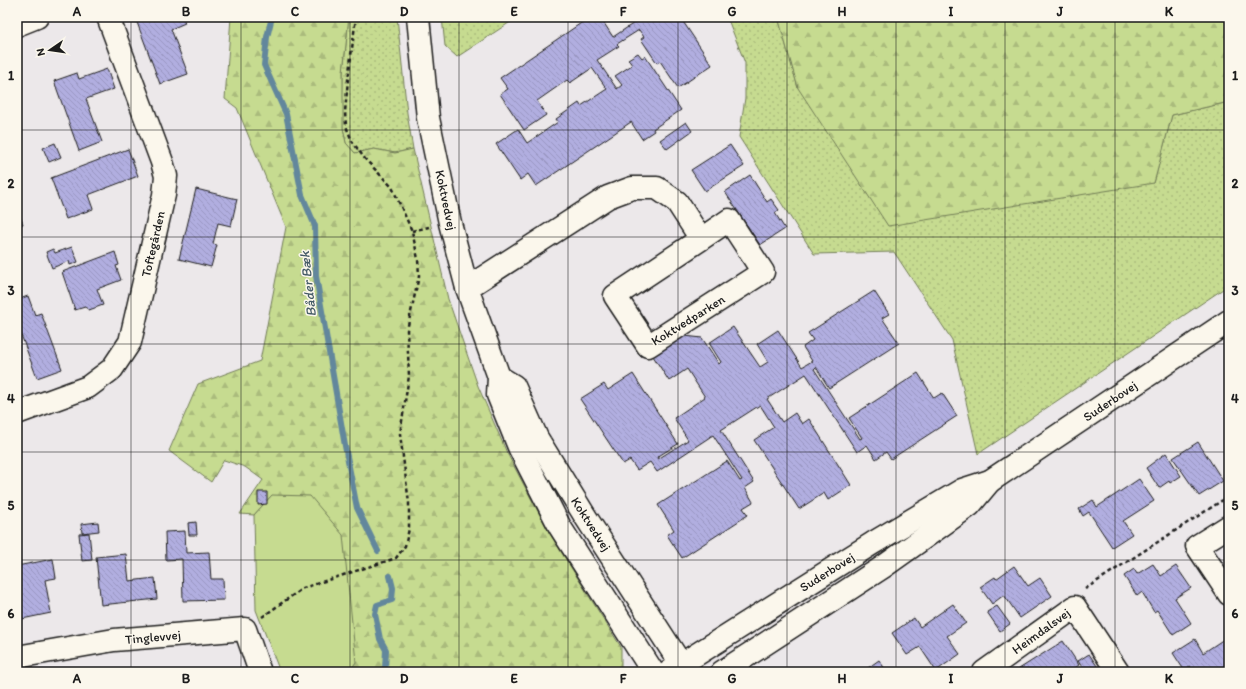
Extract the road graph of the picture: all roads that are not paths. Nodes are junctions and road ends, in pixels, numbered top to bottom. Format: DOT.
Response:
graph roads {
  1 [pos="37,17"];
  2 [pos="108,17"];
  3 [pos="418,17"];
  4 [pos="17,25"];
  5 [pos="701,239"];
  6 [pos="467,288"];
  7 [pos="1229,321"];
  8 [pos="499,377"];
  9 [pos="17,413"];
  10 [pos="990,481"];
  11 [pos="1229,526"];
  12 [pos="1229,594"];
  13 [pos="17,657"];
  14 [pos="679,669"];
  15 [pos="260,672"];
  16 [pos="653,672"];
  17 [pos="722,672"];
  18 [pos="984,672"];
  19 [pos="1118,672"];
  1 -- 4 [label="street"];
  2 -- 9 [label="street, Toftegården"];
  3 -- 6 [label="street, Koktvedvej"];
  5 -- 5 [label="street, Koktvedparken"];
  5 -- 6 [label="street"];
  6 -- 8 [label="street, Koktvedvej"];
  7 -- 10 [label="street, Suderbovej"];
  8 -- 14 [label="street, Koktvedvej"];
  8 -- 16 [label="street, Koktvedvej"];
  10 -- 14 [label="street, Suderbovej"];
  10 -- 17 [label="street, Suderbovej"];
  11 -- 12 [label="street"];
  13 -- 15 [label="street, Tinglevvej"];
  18 -- 19 [label="street, Heimdalsvej"];
}
